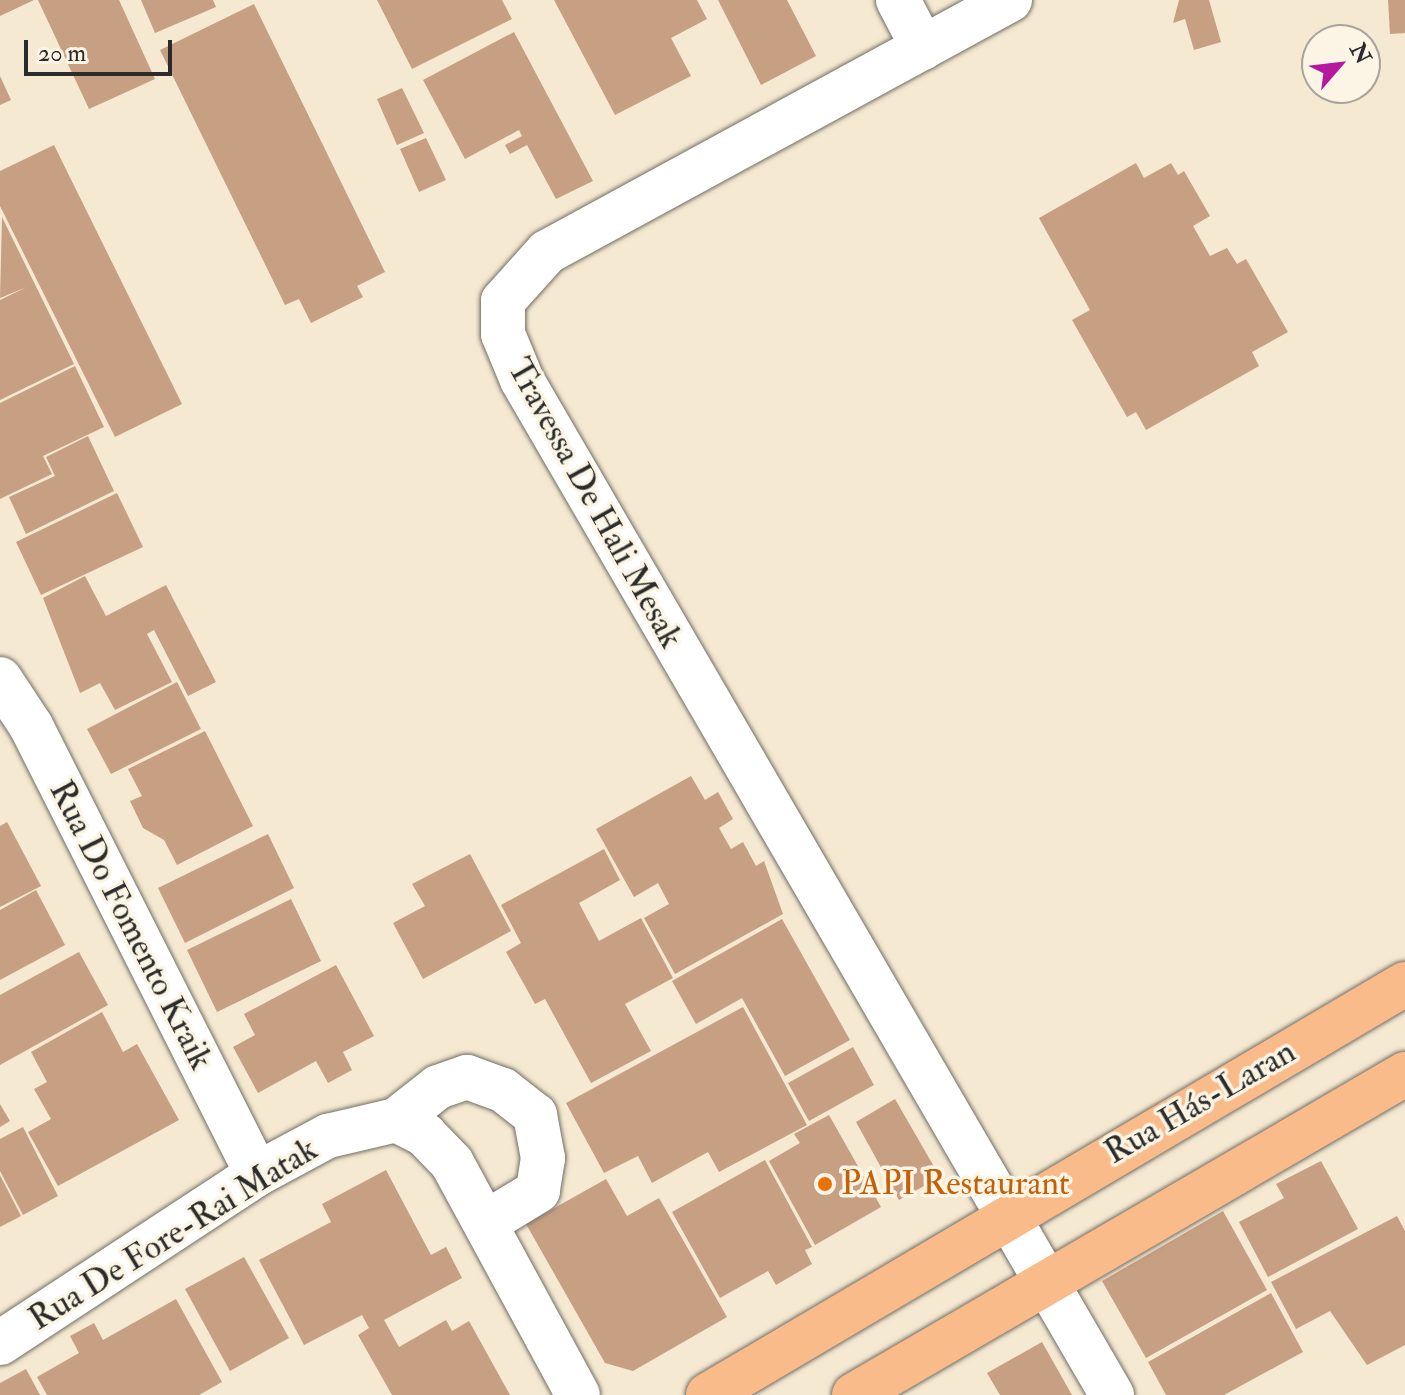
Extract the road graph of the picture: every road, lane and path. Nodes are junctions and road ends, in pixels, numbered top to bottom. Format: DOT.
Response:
graph roads {
  1 [pos="898,0"];
  2 [pos="1010,0"];
  3 [pos="923,48"];
  4 [pos="0,649"];
  5 [pos="0,679"];
  6 [pos="31,726"];
  7 [pos="1405,984"];
  8 [pos="1405,1074"];
  9 [pos="396,1120"];
  10 [pos="257,1174"];
  11 [pos="1002,1216"];
  12 [pos="487,1222"];
  13 [pos="1049,1282"];
  14 [pos="0,1343"];
  15 [pos="578,1395"];
  16 [pos="708,1395"];
  17 [pos="854,1395"];
  18 [pos="1112,1395"];
  1 -- 3 [label="street"];
  2 -- 3 [label="street, Travessa De Hali Mesak"];
  3 -- 11 [label="street, Travessa De Hali Mesak"];
  4 -- 6 [label="street"];
  5 -- 6 [label="street, Rua Do Fomento Kraik"];
  6 -- 10 [label="street, Rua Do Fomento Kraik"];
  7 -- 11 [label="main road, Rua Hás-Laran"];
  8 -- 13 [label="main road"];
  9 -- 10 [label="street, Rua De Fore-Rai Matak"];
  9 -- 12 [label="street"];
  9 -- 12 [label="street"];
  10 -- 14 [label="street, Rua De Fore-Rai Matak"];
  11 -- 13 [label="street, Travessa De Hali Mesak"];
  11 -- 16 [label="main road, Rua Hás-Laran"];
  12 -- 15 [label="street"];
  13 -- 17 [label="main road"];
  13 -- 18 [label="street, Travessa De Hali Mesak"];
}
